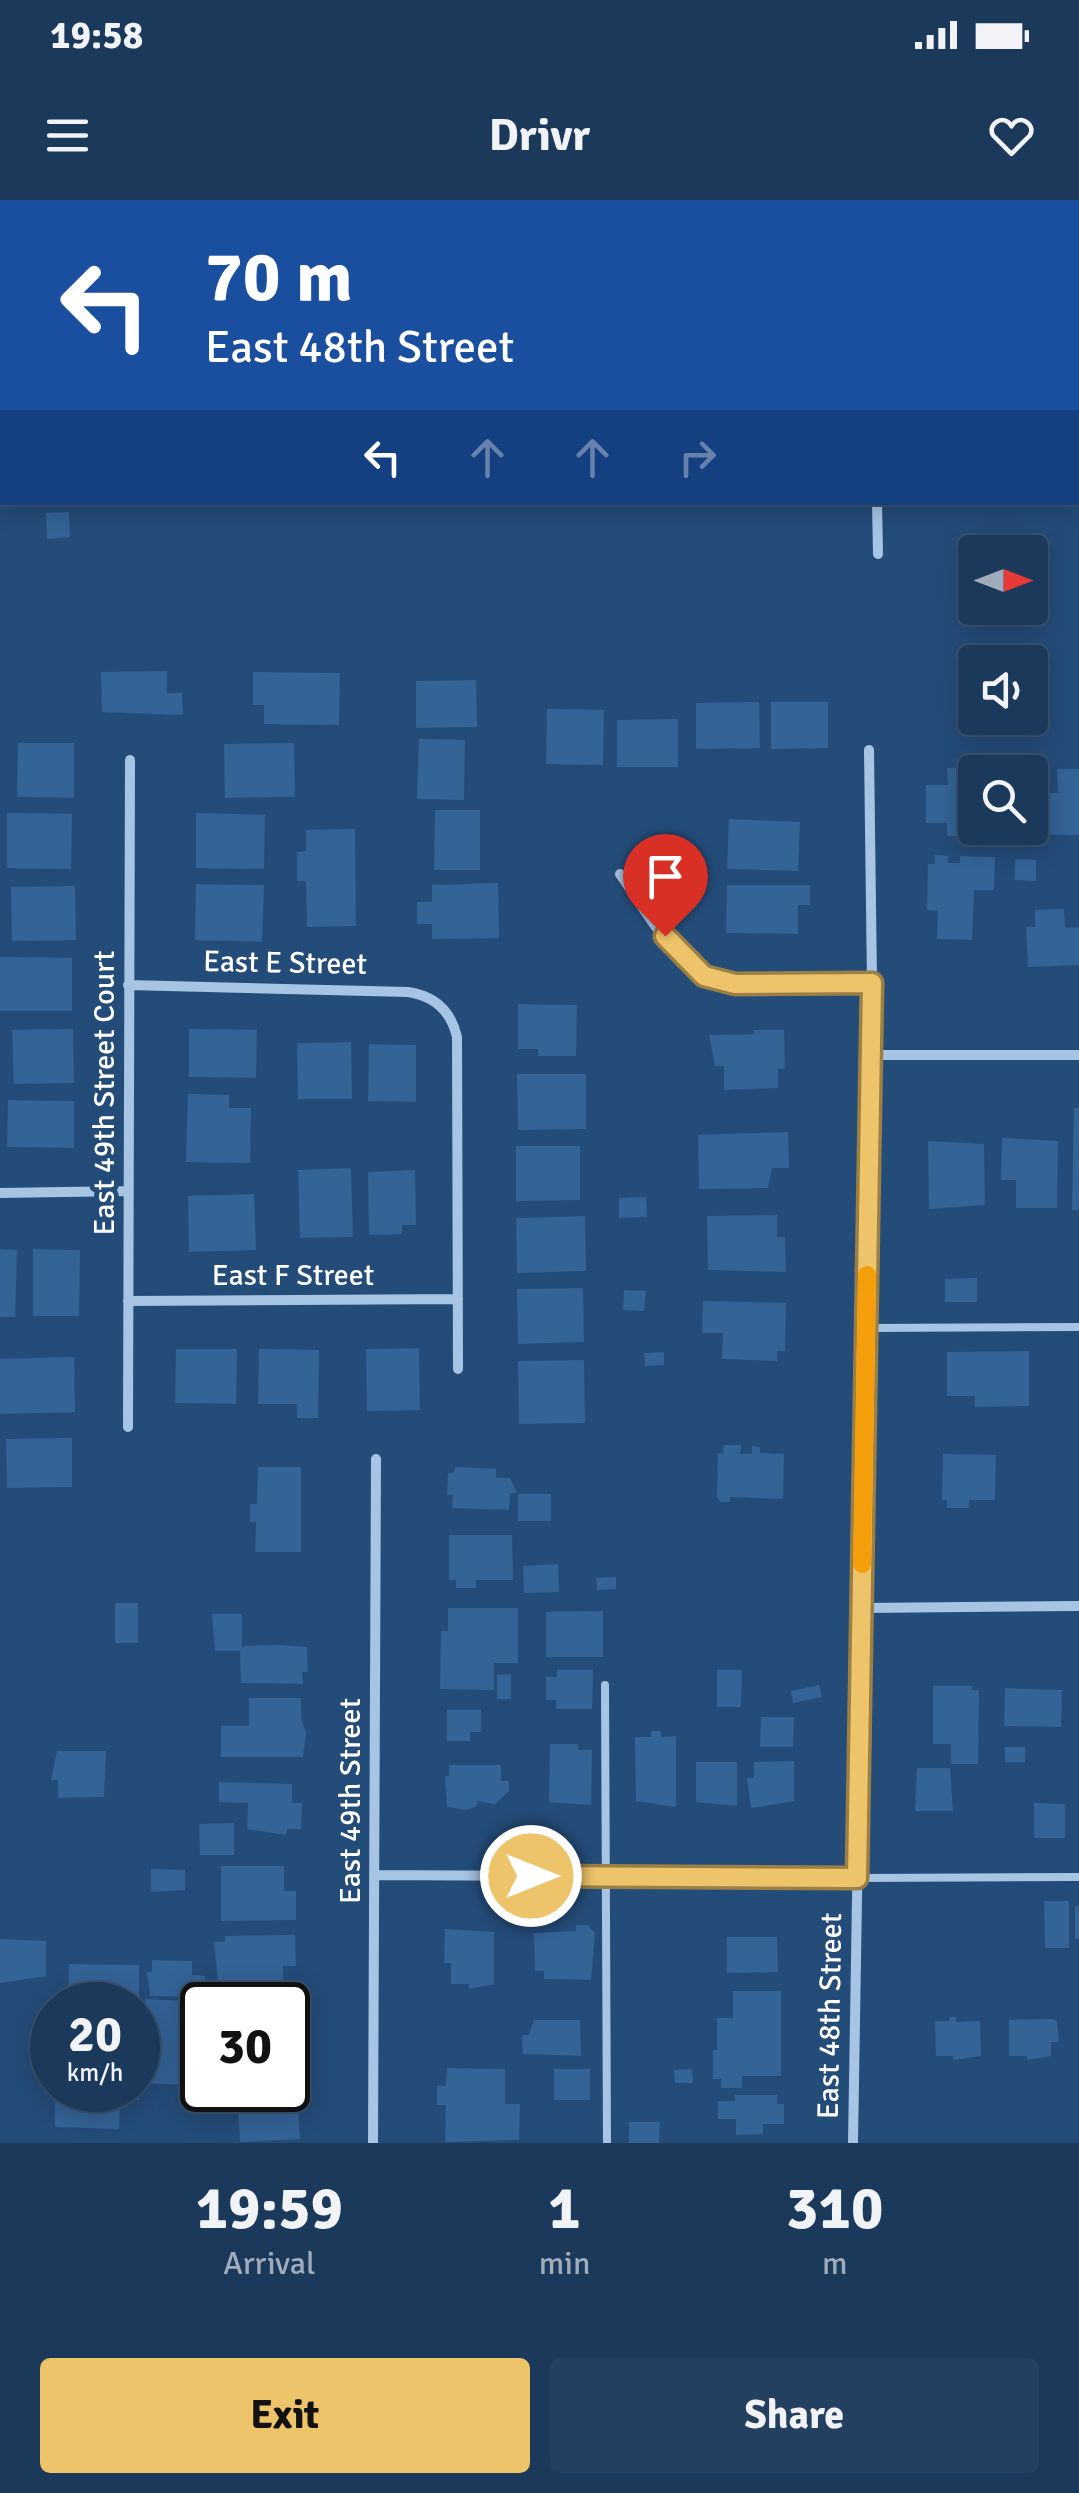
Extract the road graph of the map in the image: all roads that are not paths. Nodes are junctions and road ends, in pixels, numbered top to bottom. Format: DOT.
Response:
graph roads {
  1 [pos="877,505"];
  2 [pos="878,554"];
  3 [pos="869,750"];
  4 [pos="130,760"];
  5 [pos="620,874"];
  6 [pos="872,983"];
  7 [pos="128,984"];
  8 [pos="870,1054"];
  9 [pos="1079,1054"];
  10 [pos="128,1191"];
  11 [pos="0,1193"];
  12 [pos="458,1299"];
  13 [pos="128,1301"];
  14 [pos="866,1328"];
  15 [pos="1079,1328"];
  16 [pos="458,1369"];
  17 [pos="128,1426"];
  18 [pos="376,1459"];
  19 [pos="1079,1606"];
  20 [pos="862,1608"];
  21 [pos="605,1685"];
  22 [pos="374,1875"];
  23 [pos="606,1876"];
  24 [pos="1079,1877"];
  25 [pos="857,1878"];
  26 [pos="373,2143"];
  27 [pos="607,2143"];
  28 [pos="853,2143"];
  1 -- 2 [label="street"];
  3 -- 6 [label="street, East 48th Street"];
  4 -- 7 [label="street, East 49th Street Court"];
  5 -- 6 [label="street"];
  6 -- 8 [label="street, East 48th Street"];
  7 -- 10 [label="street, East 49th Street Court"];
  7 -- 12 [label="street, East E Street"];
  8 -- 9 [label="street"];
  8 -- 14 [label="street, East 48th Street"];
  10 -- 11 [label="street"];
  10 -- 13 [label="street, East 49th Street Court"];
  12 -- 13 [label="street, East F Street"];
  12 -- 16 [label="street"];
  13 -- 17 [label="street, East 49th Street Court"];
  14 -- 15 [label="lane"];
  14 -- 20 [label="street, East 48th Street"];
  18 -- 22 [label="street, East 49th Street"];
  19 -- 20 [label="street"];
  20 -- 25 [label="street, East 48th Street"];
  21 -- 23 [label="lane"];
  22 -- 23 [label="street"];
  22 -- 26 [label="street, East 49th Street"];
  23 -- 25 [label="street"];
  23 -- 27 [label="lane"];
  24 -- 25 [label="lane"];
  25 -- 28 [label="street, East 48th Street"];
}
